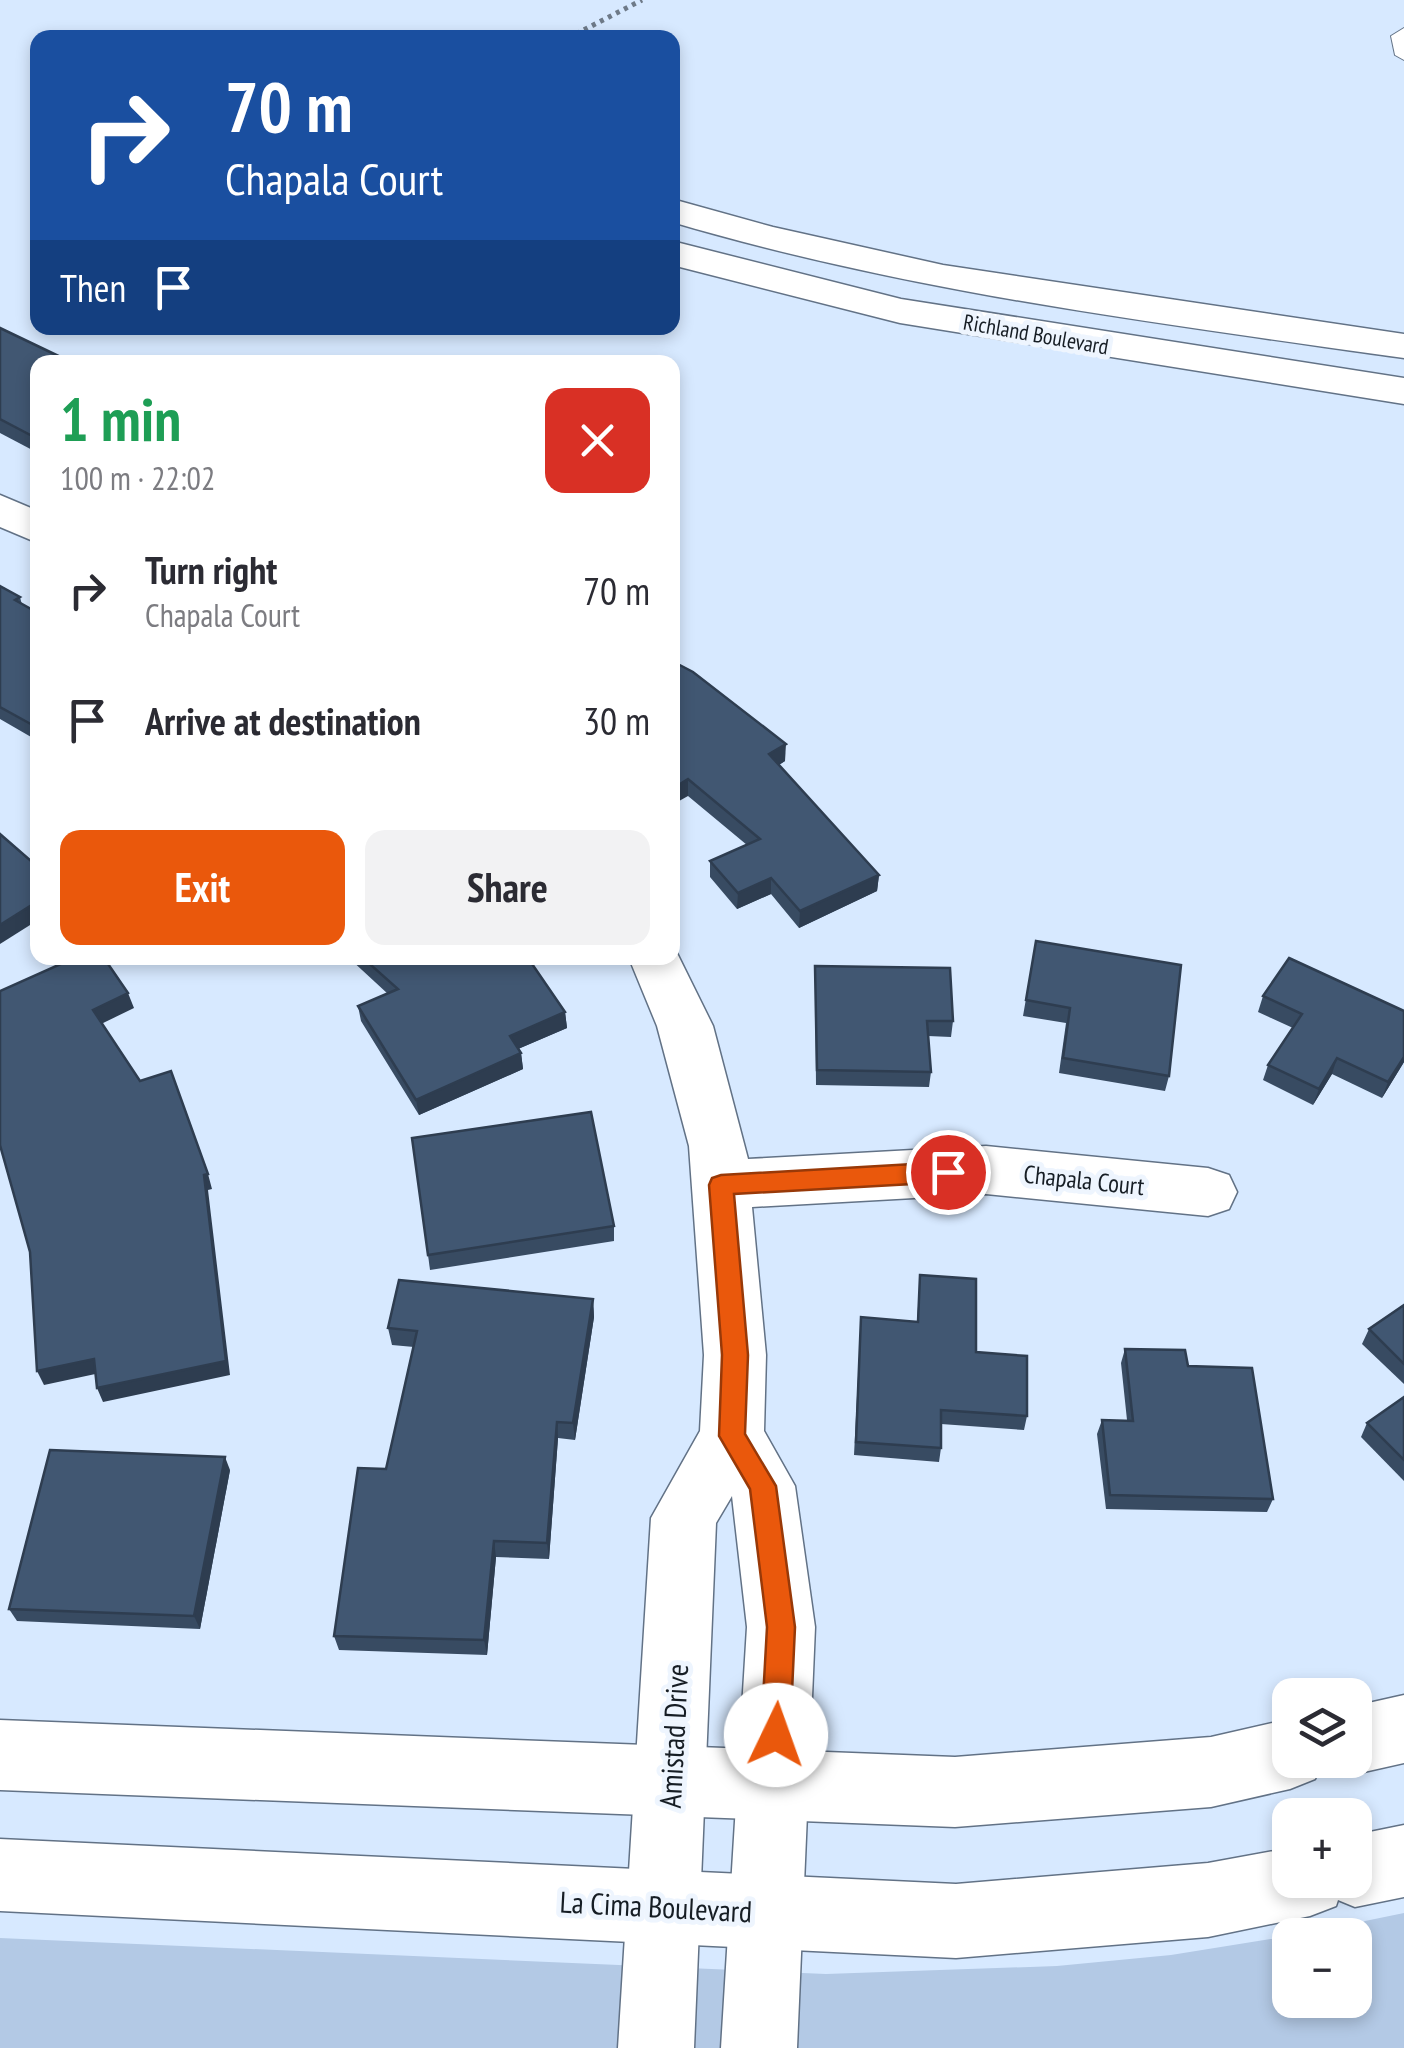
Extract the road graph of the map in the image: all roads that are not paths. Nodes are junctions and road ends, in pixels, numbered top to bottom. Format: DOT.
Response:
graph roads {
  1 [pos="1404,32"];
  2 [pos="1404,55"];
  3 [pos="680,212"];
  4 [pos="680,255"];
  5 [pos="1404,346"];
  6 [pos="1404,391"];
  7 [pos="0,509"];
  8 [pos="30,525"];
  9 [pos="659,965"];
  10 [pos="721,1185"];
  11 [pos="1208,1192"];
  12 [pos="732,1436"];
  13 [pos="1404,1729"];
  14 [pos="1372,1736"];
  15 [pos="0,1755"];
  16 [pos="1272,1758"];
  17 [pos="670,1781"];
  18 [pos="773,1786"];
  19 [pos="1404,1862"];
  20 [pos="1372,1868"];
  21 [pos="0,1875"];
  22 [pos="1272,1887"];
  23 [pos="664,1906"];
  24 [pos="766,1912"];
  25 [pos="656,2048"];
  26 [pos="759,2048"];
  1 -- 2 [label="lane"];
  3 -- 5 [label="street, Richland Boulevard"];
  4 -- 6 [label="street, Richland Boulevard"];
  7 -- 8 [label="street"];
  9 -- 10 [label="street, Amistad Drive"];
  10 -- 11 [label="street, Chapala Court"];
  10 -- 12 [label="street, Amistad Drive"];
  12 -- 17 [label="street, Amistad Drive"];
  12 -- 18 [label="street"];
  13 -- 14 [label="street"];
  15 -- 17 [label="street"];
  16 -- 18 [label="street"];
  17 -- 18 [label="street"];
  17 -- 23 [label="street, Amistad Drive"];
  18 -- 24 [label="street"];
  19 -- 20 [label="street"];
  21 -- 23 [label="street, La Cima Boulevard"];
  22 -- 24 [label="street, La Cima Boulevard"];
  23 -- 24 [label="street, La Cima Boulevard"];
  23 -- 25 [label="street, Amistad Drive"];
  24 -- 26 [label="street"];
}
